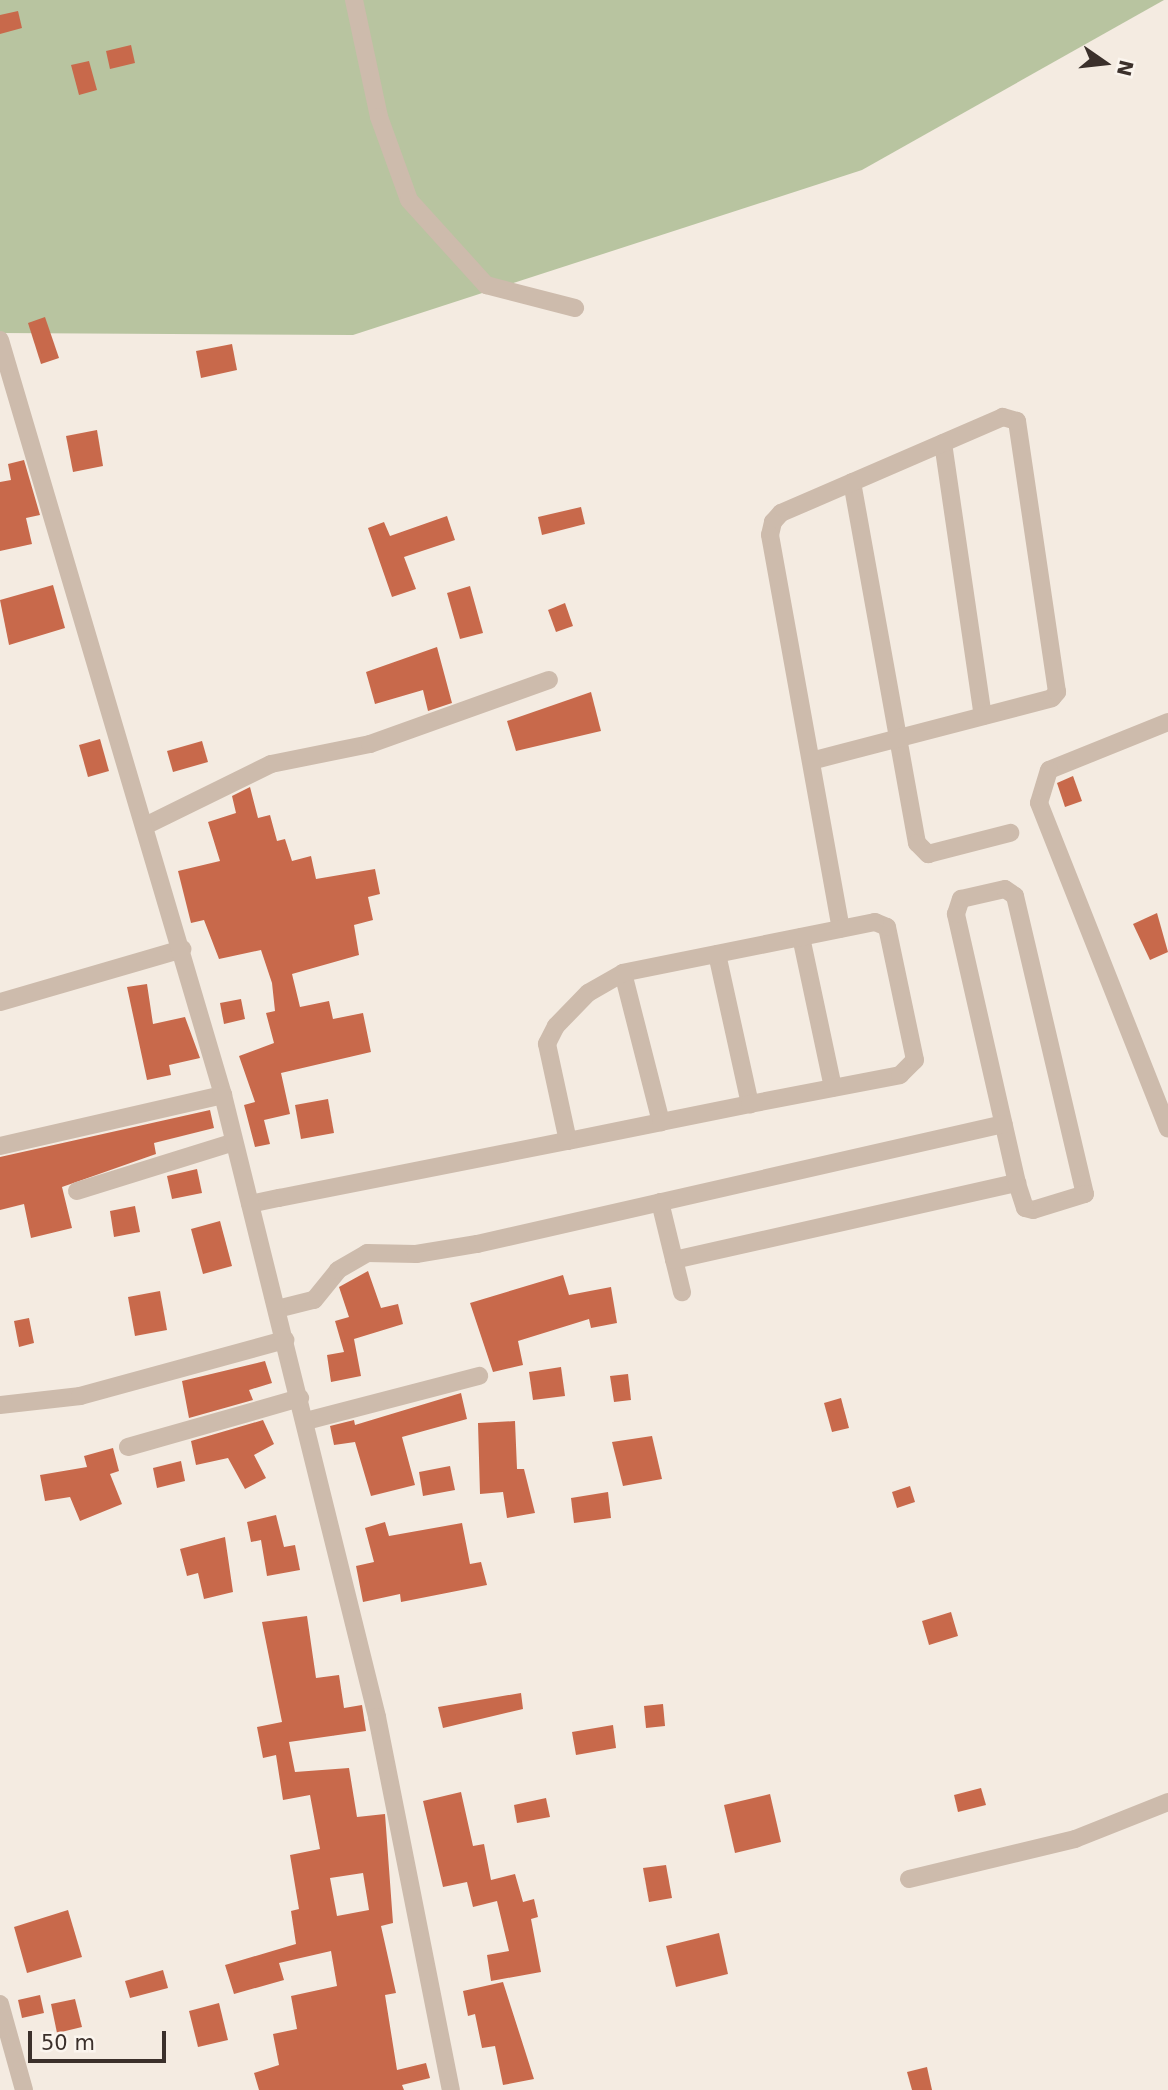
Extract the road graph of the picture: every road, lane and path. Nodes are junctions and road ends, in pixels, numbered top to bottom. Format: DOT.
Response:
graph roads {
  1 [pos="354,0"];
  2 [pos="575,308"];
  3 [pos="0,340"];
  4 [pos="943,443"];
  5 [pos="852,482"];
  6 [pos="549,680"];
  7 [pos="983,716"];
  8 [pos="1168,722"];
  9 [pos="897,739"];
  10 [pos="811,761"];
  11 [pos="147,825"];
  12 [pos="1010,833"];
  13 [pos="841,929"];
  14 [pos="801,937"];
  15 [pos="182,949"];
  16 [pos="717,954"];
  17 [pos="623,973"];
  18 [pos="0,1002"];
  19 [pos="833,1088"];
  20 [pos="223,1095"];
  21 [pos="750,1104"];
  22 [pos="661,1122"];
  23 [pos="1004,1124"];
  24 [pos="1168,1128"];
  25 [pos="568,1141"];
  26 [pos="234,1142"];
  27 [pos="0,1146"];
  28 [pos="1017,1183"];
  29 [pos="77,1191"];
  30 [pos="660,1202"];
  31 [pos="250,1204"];
  32 [pos="674,1260"];
  33 [pos="681,1292"];
  34 [pos="277,1309"];
  35 [pos="285,1340"];
  36 [pos="479,1376"];
  37 [pos="300,1398"];
  38 [pos="0,1405"];
  39 [pos="306,1421"];
  40 [pos="128,1447"];
  41 [pos="1168,1802"];
  42 [pos="909,1879"];
  43 [pos="0,2004"];
  44 [pos="24,2090"];
  45 [pos="451,2090"];
  1 -- 2 [label="street"];
  3 -- 11 [label="street"];
  4 -- 5 [label="street"];
  4 -- 7 [label="street"];
  4 -- 7 [label="street"];
  5 -- 9 [label="street"];
  5 -- 10 [label="street"];
  6 -- 11 [label="street"];
  7 -- 9 [label="street"];
  8 -- 24 [label="street"];
  9 -- 10 [label="street"];
  9 -- 12 [label="street"];
  10 -- 13 [label="street"];
  11 -- 15 [label="street"];
  13 -- 14 [label="street"];
  13 -- 19 [label="street"];
  14 -- 16 [label="street"];
  14 -- 19 [label="street"];
  15 -- 18 [label="street"];
  15 -- 20 [label="street"];
  16 -- 17 [label="street"];
  16 -- 21 [label="street"];
  17 -- 22 [label="street"];
  17 -- 25 [label="street"];
  19 -- 21 [label="street"];
  20 -- 26 [label="street"];
  20 -- 27 [label="street"];
  21 -- 22 [label="street"];
  22 -- 25 [label="street"];
  23 -- 28 [label="street"];
  23 -- 28 [label="street"];
  23 -- 30 [label="street"];
  25 -- 31 [label="street"];
  26 -- 29 [label="street"];
  26 -- 31 [label="street"];
  28 -- 32 [label="street"];
  30 -- 32 [label="street"];
  30 -- 34 [label="street"];
  31 -- 34 [label="street"];
  32 -- 33 [label="street"];
  34 -- 35 [label="street"];
  35 -- 37 [label="street"];
  35 -- 38 [label="street"];
  36 -- 39 [label="street"];
  37 -- 39 [label="street"];
  37 -- 40 [label="street"];
  39 -- 45 [label="street"];
  41 -- 42 [label="street"];
  43 -- 44 [label="street"];
}
